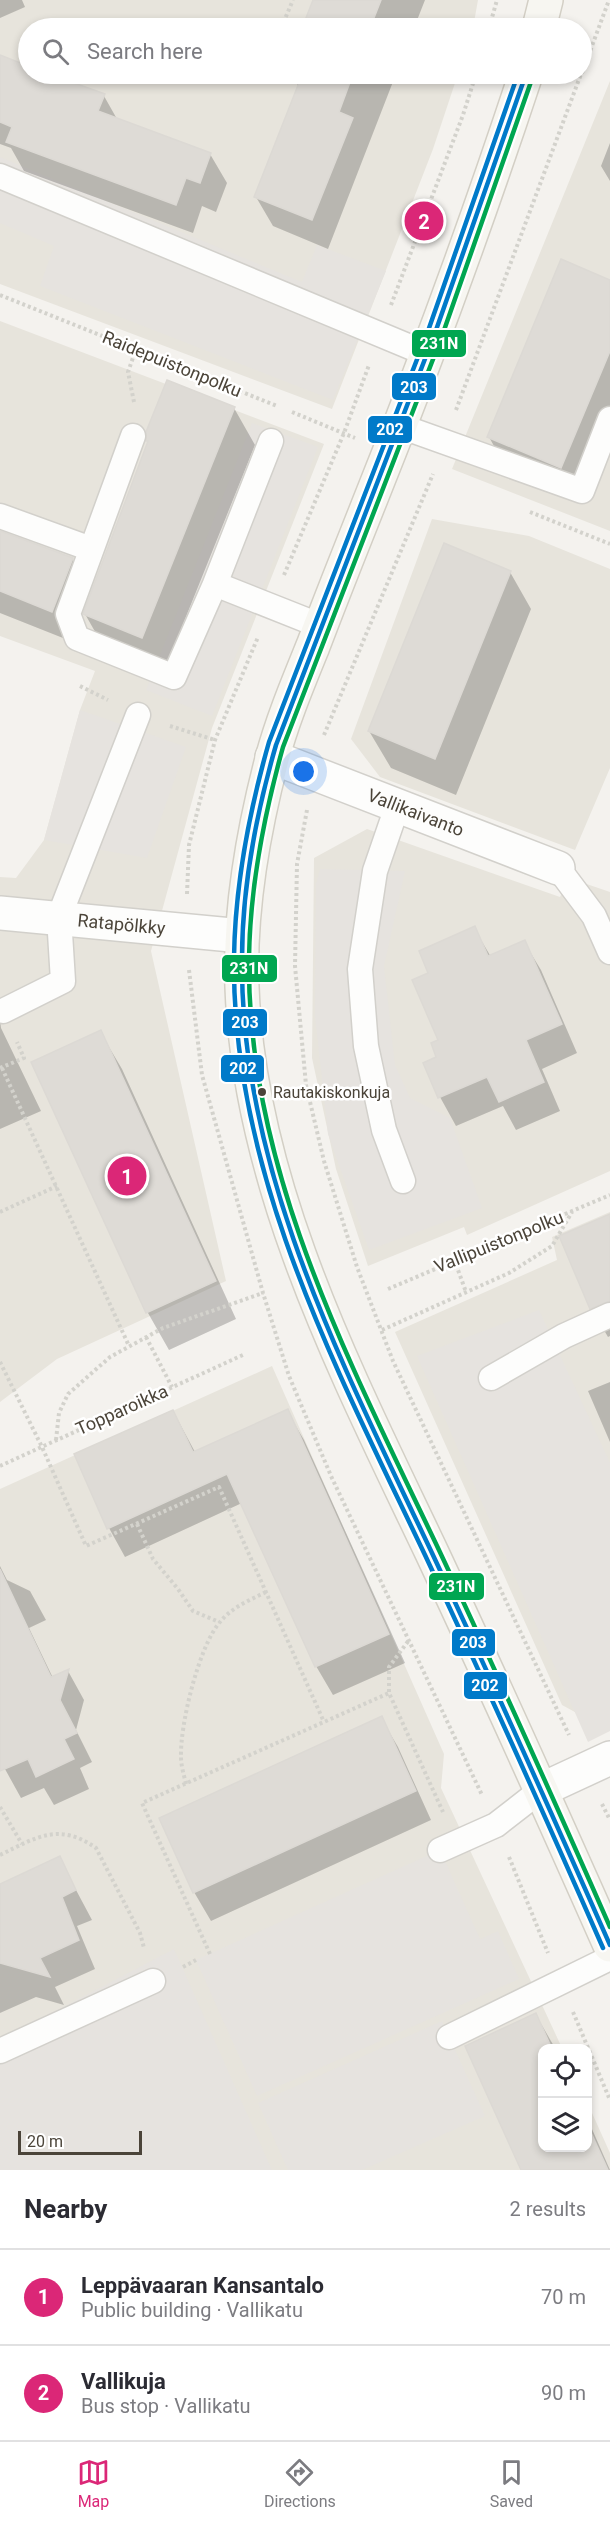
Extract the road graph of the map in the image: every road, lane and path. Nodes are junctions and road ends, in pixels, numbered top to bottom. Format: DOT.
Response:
graph roads {
  1 [pos="292,0"];
  2 [pos="497,0"];
  3 [pos="546,0"];
  4 [pos="609,0"];
  5 [pos="285,18"];
  6 [pos="492,18"];
  7 [pos="542,18"];
  8 [pos="592,44"];
  9 [pos="473,84"];
  10 [pos="523,84"];
  11 [pos="577,84"];
  12 [pos="0,176"];
  13 [pos="0,295"];
  14 [pos="380,334"];
  15 [pos="136,350"];
  16 [pos="427,354"];
  17 [pos="278,407"];
  18 [pos="289,411"];
  19 [pos="610,419"];
  20 [pos="400,426"];
  21 [pos="133,436"];
  22 [pos="271,441"];
  23 [pos="444,443"];
  24 [pos="0,516"];
  25 [pos="92,549"];
  26 [pos="215,584"];
  27 [pos="321,626"];
  28 [pos="138,716"];
  29 [pos="272,757"];
  30 [pos="397,807"];
  31 [pos="558,868"];
  32 [pos="0,913"];
  33 [pos="59,917"];
  34 [pos="242,936"];
  35 [pos="610,951"];
  36 [pos="3,1011"];
  37 [pos="2,1068"];
  38 [pos="324,1161"];
  39 [pos="403,1181"];
  40 [pos="57,1186"];
  41 [pos="610,1195"];
  42 [pos="0,1212"];
  43 [pos="573,1212"];
  44 [pos="454,1259"];
  45 [pos="388,1289"];
  46 [pos="262,1293"];
  47 [pos="466,1293"];
  48 [pos="610,1315"];
  49 [pos="382,1330"];
  50 [pos="146,1337"];
  51 [pos="129,1346"];
  52 [pos="245,1354"];
  53 [pos="0,1362"];
  54 [pos="491,1378"];
  55 [pos="172,1387"];
  56 [pos="56,1440"];
  57 [pos="42,1447"];
  58 [pos="0,1466"];
  59 [pos="137,1524"];
  60 [pos="266,1592"];
  61 [pos="219,1622"];
  62 [pos="409,1640"];
  63 [pos="389,1693"];
  64 [pos="324,1722"];
  65 [pos="598,1764"];
  66 [pos="186,1784"];
  67 [pos="542,1790"];
  68 [pos="0,1807"];
  69 [pos="610,1820"];
  70 [pos="22,1844"];
  71 [pos="448,1847"];
  72 [pos="0,1855"];
  73 [pos="610,1945"];
  74 [pos="210,1954"];
  75 [pos="610,1958"];
  76 [pos="153,1981"];
  77 [pos="449,2037"];
  78 [pos="0,2050"];
  1 -- 5 [label="path"];
  2 -- 6 [label="path"];
  3 -- 7 [label="main road"];
  4 -- 8 [label="path"];
  9 -- 14 [label="path"];
  10 -- 16 [label="main road"];
  11 -- 23 [label="path"];
  12 -- 14 [label="lane"];
  13 -- 15 [label="path, Raidepuistonpolku"];
  14 -- 16 [label="lane"];
  14 -- 18 [label="path"];
  15 -- 17 [label="path, Raidepuistonpolku"];
  15 -- 21 [label="path"];
  16 -- 20 [label="main road"];
  19 -- 23 [label="lane"];
  20 -- 23 [label="lane"];
  20 -- 27 [label="main road"];
  21 -- 25 [label="lane"];
  22 -- 26 [label="lane"];
  24 -- 25 [label="lane"];
  25 -- 26 [label="lane"];
  26 -- 27 [label="lane"];
  27 -- 29 [label="main road"];
  28 -- 33 [label="lane"];
  29 -- 30 [label="street, Vallikaivanto"];
  29 -- 34 [label="main road"];
  30 -- 31 [label="street, Vallikaivanto"];
  30 -- 39 [label="lane"];
  31 -- 35 [label="lane"];
  32 -- 33 [label="street, Ratapölkky"];
  33 -- 34 [label="street, Ratapölkky"];
  33 -- 36 [label="lane"];
  34 -- 67 [label="main road"];
  37 -- 40 [label="path"];
  38 -- 49 [label="path"];
  40 -- 42 [label="path"];
  40 -- 51 [label="path"];
  41 -- 43 [label="path, Vallipuistonpolku"];
  43 -- 44 [label="path, Vallipuistonpolku"];
  43 -- 47 [label="path"];
  44 -- 45 [label="path, Vallipuistonpolku"];
  44 -- 47 [label="path"];
  46 -- 50 [label="path"];
  47 -- 49 [label="path"];
  48 -- 54 [label="lane"];
  49 -- 65 [label="path"];
  50 -- 51 [label="path"];
  50 -- 55 [label="path"];
  51 -- 56 [label="path"];
  52 -- 55 [label="path, Topparoikka"];
  53 -- 57 [label="path"];
  55 -- 56 [label="path, Topparoikka"];
  56 -- 57 [label="path, Topparoikka"];
  57 -- 58 [label="path, Topparoikka"];
  57 -- 59 [label="path"];
  59 -- 60 [label="path"];
  59 -- 61 [label="path"];
  60 -- 61 [label="path"];
  60 -- 64 [label="path"];
  61 -- 66 [label="path"];
  62 -- 63 [label="path"];
  63 -- 64 [label="path"];
  63 -- 71 [label="path"];
  64 -- 66 [label="path"];
  65 -- 67 [label="street"];
  65 -- 69 [label="path"];
  66 -- 74 [label="path"];
  67 -- 71 [label="lane"];
  67 -- 73 [label="main road"];
  68 -- 70 [label="path"];
  70 -- 72 [label="path"];
  70 -- 76 [label="path"];
  75 -- 77 [label="lane"];
  76 -- 78 [label="lane"];
}
